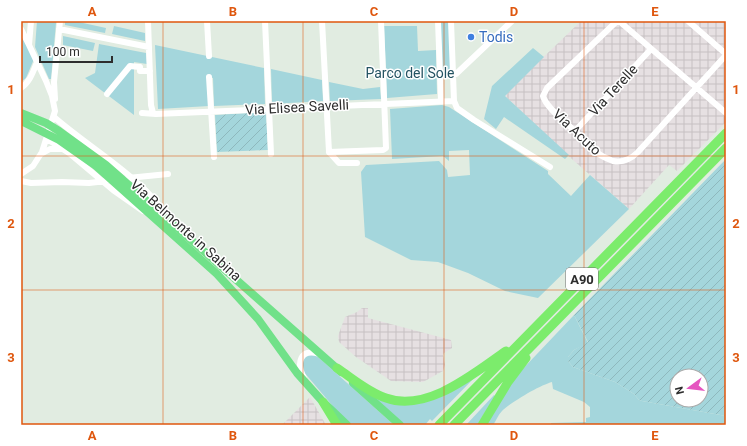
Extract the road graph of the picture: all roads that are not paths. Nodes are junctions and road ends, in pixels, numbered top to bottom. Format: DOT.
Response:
graph roads {
  1 [pos="31,21"];
  2 [pos="60,21"];
  3 [pos="148,21"];
  4 [pos="207,21"];
  5 [pos="265,21"];
  6 [pos="322,21"];
  7 [pos="381,21"];
  8 [pos="438,21"];
  9 [pos="451,21"];
  10 [pos="512,21"];
  11 [pos="618,21"];
  12 [pos="688,21"];
  13 [pos="59,28"];
  14 [pos="21,29"];
  15 [pos="29,45"];
  16 [pos="149,47"];
  17 [pos="651,50"];
  18 [pos="726,55"];
  19 [pos="209,56"];
  20 [pos="37,62"];
  21 [pos="150,71"];
  22 [pos="440,75"];
  23 [pos="453,75"];
  24 [pos="209,77"];
  25 [pos="46,81"];
  26 [pos="54,82"];
  27 [pos="21,88"];
  28 [pos="697,88"];
  29 [pos="107,94"];
  30 [pos="442,101"];
  31 [pos="454,101"];
  32 [pos="385,104"];
  33 [pos="326,106"];
  34 [pos="55,109"];
  35 [pos="269,109"];
  36 [pos="211,111"];
  37 [pos="21,113"];
  38 [pos="142,113"];
  39 [pos="153,113"];
  40 [pos="726,113"];
  41 [pos="54,117"];
  42 [pos="21,121"];
  43 [pos="576,131"];
  44 [pos="726,133"];
  45 [pos="47,139"];
  46 [pos="726,148"];
  47 [pos="62,149"];
  48 [pos="329,152"];
  49 [pos="271,154"];
  50 [pos="40,155"];
  51 [pos="214,156"];
  52 [pos="357,163"];
  53 [pos="550,167"];
  54 [pos="21,174"];
  55 [pos="168,174"];
  56 [pos="21,181"];
  57 [pos="153,217"];
  58 [pos="175,227"];
  59 [pos="524,338"];
  60 [pos="533,344"];
  61 [pos="323,355"];
  62 [pos="337,368"];
  63 [pos="309,386"];
  64 [pos="323,402"];
  65 [pos="337,425"];
  66 [pos="347,425"];
  67 [pos="400,425"];
  68 [pos="439,425"];
  69 [pos="454,425"];
  70 [pos="482,425"];
  1 -- 15 [label="street"];
  2 -- 13 [label="street"];
  3 -- 16 [label="street"];
  4 -- 19 [label="street"];
  5 -- 35 [label="street"];
  6 -- 33 [label="street"];
  7 -- 32 [label="street"];
  8 -- 22 [label="street"];
  9 -- 23 [label="street"];
  10 -- 23 [label="street"];
  11 -- 17 [label="street"];
  11 -- 43 [label="street, Via Acuto"];
  12 -- 18 [label="street, Via Acuto"];
  13 -- 16 [label="street"];
  13 -- 26 [label="street"];
  14 -- 15 [label="street"];
  15 -- 20 [label="street"];
  16 -- 21 [label="street"];
  17 -- 28 [label="street"];
  17 -- 43 [label="street, Via Terelle"];
  18 -- 28 [label="street, Via Acuto"];
  20 -- 25 [label="street"];
  20 -- 27 [label="street"];
  21 -- 29 [label="street"];
  21 -- 39 [label="street"];
  22 -- 23 [label="street"];
  22 -- 30 [label="street"];
  23 -- 31 [label="street"];
  24 -- 36 [label="street"];
  25 -- 26 [label="street"];
  25 -- 34 [label="street"];
  26 -- 34 [label="street"];
  28 -- 40 [label="street"];
  28 -- 43 [label="street, Via Acuto"];
  30 -- 31 [label="street, Via Elisea Savelli"];
  30 -- 32 [label="street, Via Elisea Savelli"];
  31 -- 53 [label="street"];
  32 -- 33 [label="street, Via Elisea Savelli"];
  32 -- 48 [label="street"];
  33 -- 35 [label="street, Via Elisea Savelli"];
  33 -- 48 [label="street"];
  34 -- 41 [label="street"];
  35 -- 36 [label="street, Via Elisea Savelli"];
  35 -- 49 [label="street"];
  36 -- 39 [label="street, Via Elisea Savelli"];
  36 -- 51 [label="street"];
  37 -- 58 [label="main road, Via Belmonte in Sabina"];
  38 -- 39 [label="street, Via Elisea Savelli"];
  41 -- 45 [label="street"];
  41 -- 58 [label="street"];
  42 -- 57 [label="main road, Via Belmonte in Sabina"];
  44 -- 59 [label="highway, A90"];
  45 -- 47 [label="street"];
  45 -- 50 [label="street"];
  46 -- 60 [label="highway, A90"];
  47 -- 50 [label="street"];
  47 -- 57 [label="street"];
  48 -- 52 [label="street"];
  50 -- 54 [label="street"];
  55 -- 56 [label="street"];
  57 -- 63 [label="main road, Via Belmonte in Sabina"];
  58 -- 61 [label="main road, Via Belmonte in Sabina"];
  59 -- 62 [label="highway"];
  59 -- 68 [label="highway, A90"];
  60 -- 69 [label="highway, A90"];
  60 -- 70 [label="highway"];
  61 -- 62 [label="main road, Via Belmonte in Sabina"];
  61 -- 63 [label="street, Via Belmonte in Sabina"];
  62 -- 67 [label="main road, Via Belmonte in Sabina"];
  63 -- 64 [label="main road, Via Belmonte in Sabina"];
  64 -- 65 [label="highway"];
  64 -- 66 [label="main road, Via Belmonte in Sabina"];
}
